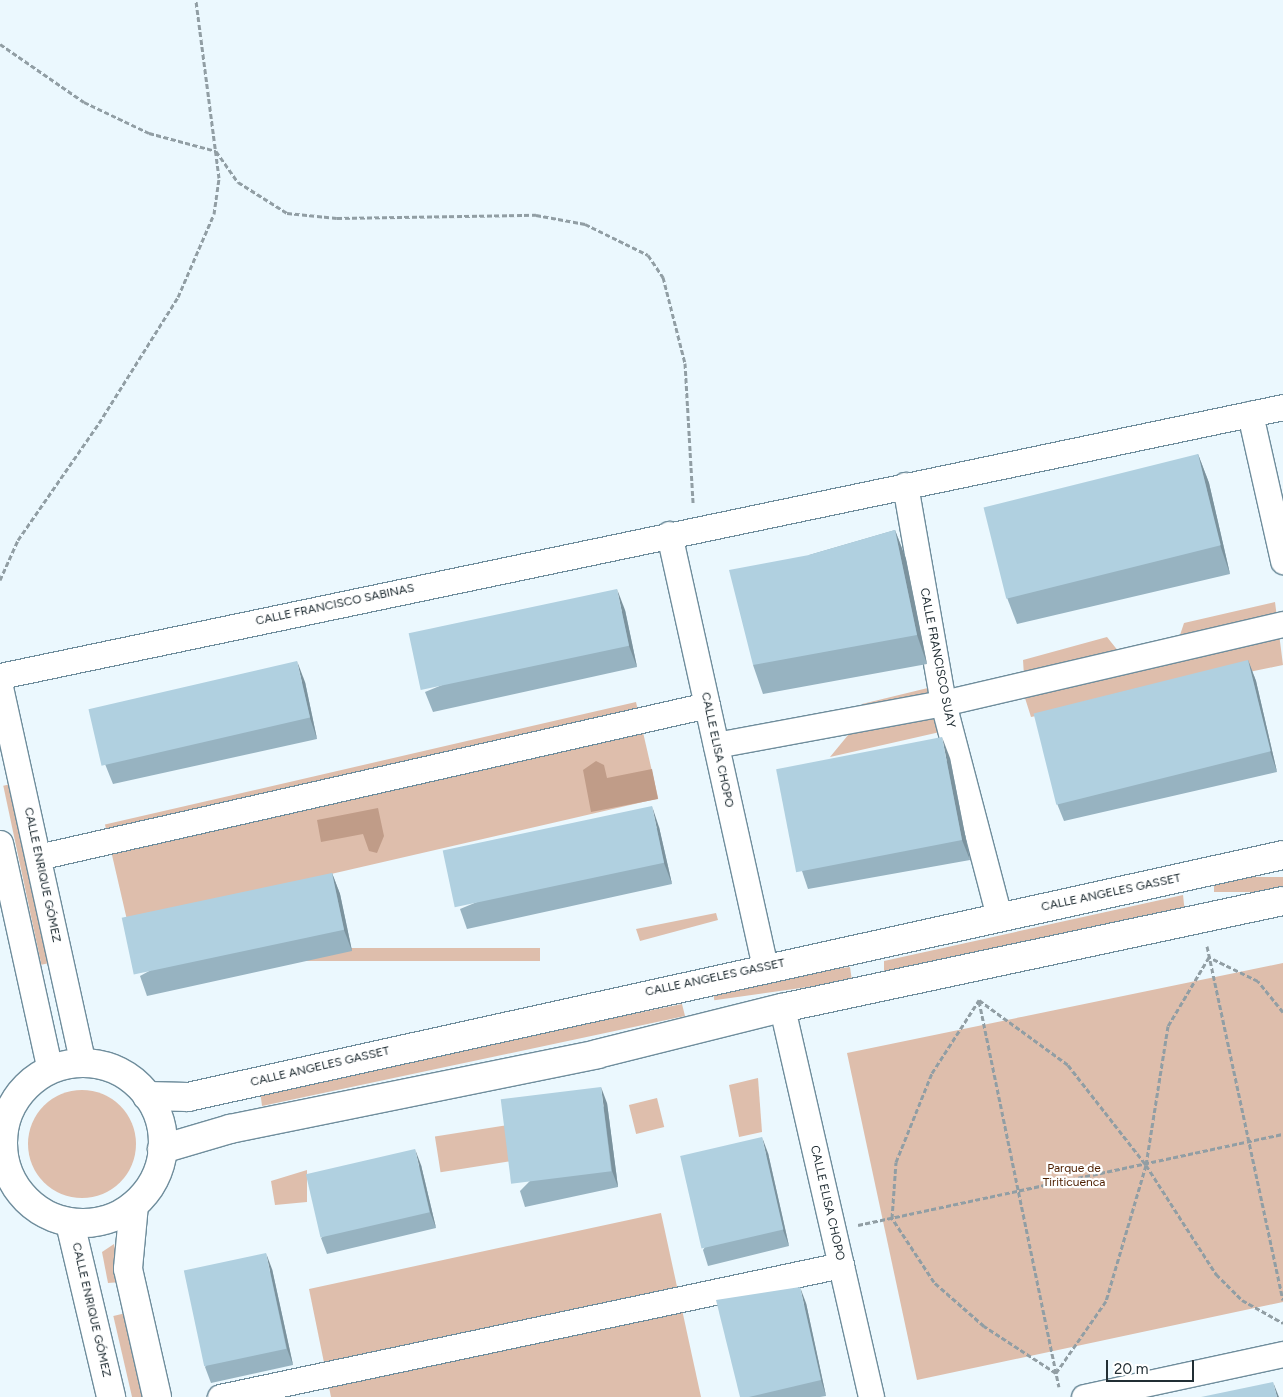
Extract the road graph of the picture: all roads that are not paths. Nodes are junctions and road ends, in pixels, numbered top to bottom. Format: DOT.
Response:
graph roads {
  1 [pos="1283,407"];
  2 [pos="1250,414"];
  3 [pos="905,485"];
  4 [pos="669,534"];
  5 [pos="1283,561"];
  6 [pos="1283,624"];
  7 [pos="0,676"];
  8 [pos="0,687"];
  9 [pos="943,703"];
  10 [pos="707,705"];
  11 [pos="716,745"];
  12 [pos="0,843"];
  13 [pos="1283,855"];
  14 [pos="38,857"];
  15 [pos="1283,902"];
  16 [pos="1000,917"];
  17 [pos="765,967"];
  18 [pos="782,1008"];
  19 [pos="83,1063"];
  20 [pos="50,1070"];
  21 [pos="147,1096"];
  22 [pos="5,1112"];
  23 [pos="162,1149"];
  24 [pos="11,1196"];
  25 [pos="134,1205"];
  26 [pos="70,1223"];
  27 [pos="841,1265"];
  28 [pos="1283,1354"];
  29 [pos="111,1397"];
  30 [pos="157,1397"];
  31 [pos="220,1397"];
  32 [pos="871,1397"];
  33 [pos="1084,1397"];
  1 -- 2 [label="street"];
  2 -- 3 [label="street"];
  2 -- 5 [label="street"];
  3 -- 4 [label="street"];
  3 -- 9 [label="street, CALLE FRANCISCO SUAY"];
  4 -- 7 [label="street, CALLE FRANCISCO SABINAS"];
  4 -- 10 [label="street, CALLE ELISA CHOPO"];
  6 -- 9 [label="street"];
  8 -- 14 [label="street, CALLE ENRIQUE GÓMEZ"];
  9 -- 11 [label="street"];
  9 -- 16 [label="street, CALLE FRANCISCO SUAY"];
  10 -- 11 [label="street, CALLE ELISA CHOPO"];
  10 -- 14 [label="street"];
  11 -- 17 [label="street, CALLE ELISA CHOPO"];
  12 -- 20 [label="street"];
  13 -- 16 [label="street, CALLE ANGELES GASSET"];
  14 -- 19 [label="street, CALLE ENRIQUE GÓMEZ"];
  15 -- 18 [label="street"];
  16 -- 17 [label="street, CALLE ANGELES GASSET"];
  17 -- 21 [label="street, CALLE ANGELES GASSET"];
  18 -- 23 [label="street"];
  18 -- 27 [label="street, CALLE ELISA CHOPO"];
  19 -- 20 [label="street"];
  19 -- 21 [label="street"];
  20 -- 22 [label="street"];
  21 -- 23 [label="street"];
  22 -- 24 [label="street"];
  23 -- 25 [label="street"];
  24 -- 26 [label="street"];
  25 -- 26 [label="street"];
  25 -- 30 [label="street"];
  26 -- 29 [label="street, CALLE ENRIQUE GÓMEZ"];
  27 -- 31 [label="street"];
  27 -- 32 [label="street, CALLE ELISA CHOPO"];
  28 -- 33 [label="street"];
}
